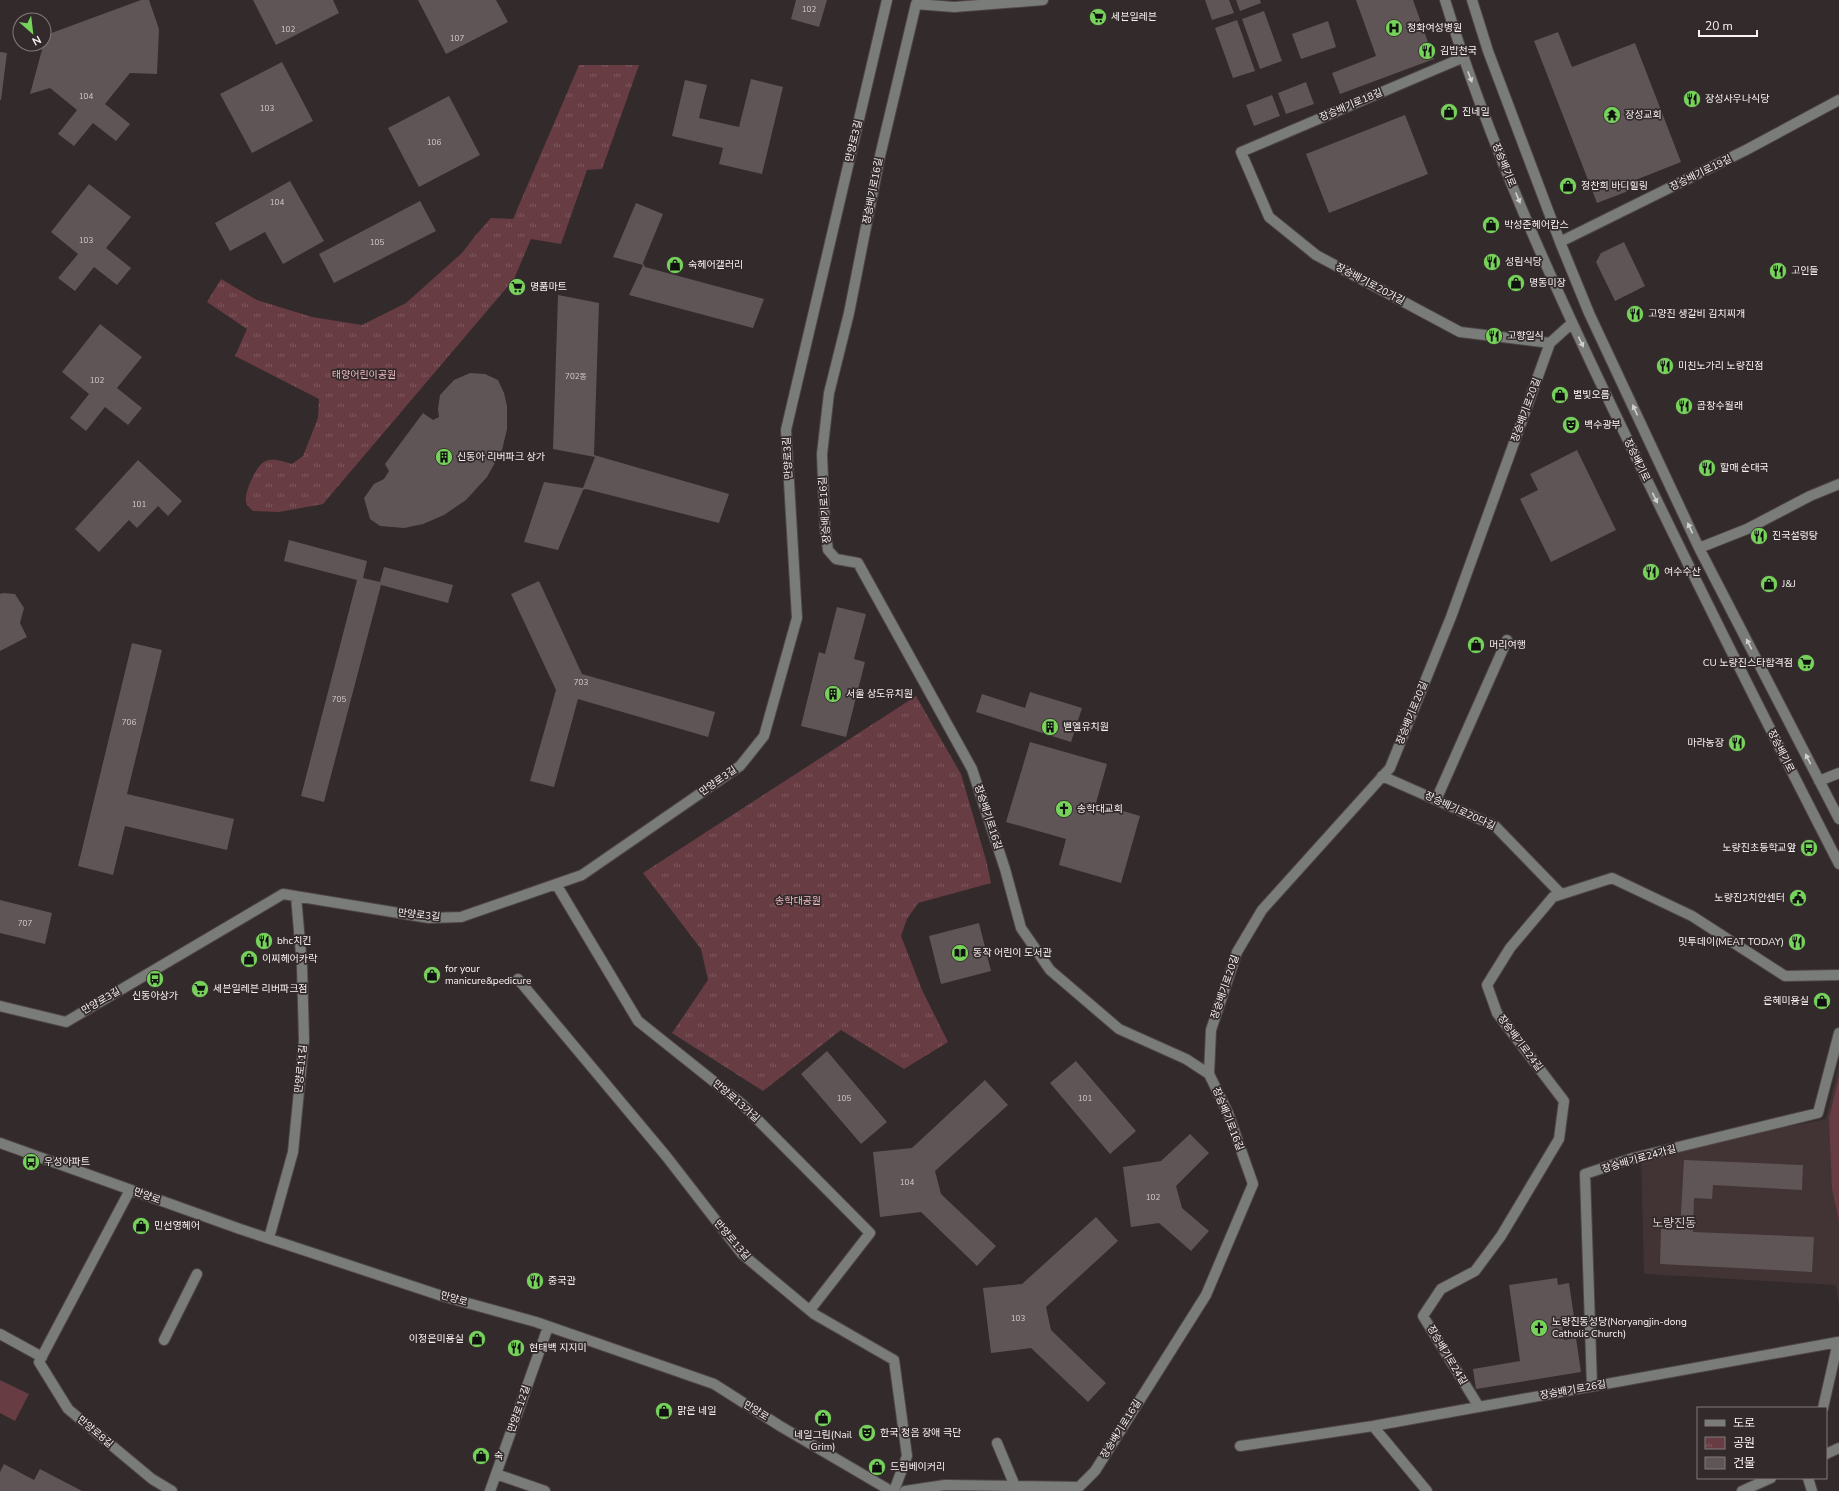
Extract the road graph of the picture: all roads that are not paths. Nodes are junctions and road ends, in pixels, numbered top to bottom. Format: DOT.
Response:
graph roads {
  1 [pos="887,0"];
  2 [pos="1043,0"];
  3 [pos="1444,0"];
  4 [pos="1472,0"];
  5 [pos="1462,58"];
  6 [pos="1837,104"];
  7 [pos="1241,152"];
  8 [pos="1560,242"];
  9 [pos="1572,323"];
  10 [pos="1550,343"];
  11 [pos="1839,484"];
  12 [pos="1699,548"];
  13 [pos="1507,640"];
  14 [pos="1839,773"];
  15 [pos="1382,776"];
  16 [pos="1819,781"];
  17 [pos="1436,800"];
  18 [pos="1839,819"];
  19 [pos="1839,864"];
  20 [pos="556,884"];
  21 [pos="1561,894"];
  22 [pos="296,896"];
  23 [pos="1839,975"];
  24 [pos="518,979"];
  25 [pos="0,1006"];
  26 [pos="1839,1032"];
  27 [pos="1209,1074"];
  28 [pos="0,1144"];
  29 [pos="130,1190"];
  30 [pos="269,1238"];
  31 [pos="197,1274"];
  32 [pos="810,1310"];
  33 [pos="548,1326"];
  34 [pos="0,1334"];
  35 [pos="164,1340"];
  36 [pos="42,1357"];
  37 [pos="1592,1386"];
  38 [pos="1479,1407"];
  39 [pos="1823,1407"];
  40 [pos="1373,1426"];
  41 [pos="997,1443"];
  42 [pos="1240,1446"];
  43 [pos="1839,1448"];
  44 [pos="1827,1454"];
  45 [pos="496,1474"];
  46 [pos="1768,1479"];
  47 [pos="1808,1479"];
  48 [pos="1015,1486"];
  49 [pos="172,1491"];
  50 [pos="490,1491"];
  51 [pos="546,1491"];
  52 [pos="890,1491"];
  53 [pos="894,1491"];
  54 [pos="905,1491"];
  55 [pos="1427,1491"];
  56 [pos="1742,1491"];
  57 [pos="1812,1491"];
  1 -- 20 [label="street, 만양로3길"];
  2 -- 27 [label="street, 장승배기로16길"];
  3 -- 5 [label="street, 장승배기로"];
  4 -- 8 [label="street, 장승배기로"];
  5 -- 7 [label="street, 장승배기로18길"];
  5 -- 9 [label="street, 장승배기로, one-way"];
  6 -- 8 [label="street, 장승배기로19길"];
  7 -- 10 [label="street, 장승배기로20가길"];
  12 -- 8 [label="street, 장승배기로, one-way"];
  9 -- 10 [label="street, 장승배기로20길"];
  9 -- 19 [label="street, 장승배기로, one-way"];
  10 -- 15 [label="street, 장승배기로20길"];
  11 -- 12 [label="street"];
  16 -- 12 [label="street, 장승배기로, one-way"];
  13 -- 17 [label="street"];
  14 -- 16 [label="street"];
  15 -- 17 [label="street, 장승배기로20다길"];
  15 -- 27 [label="street, 장승배기로20길"];
  16 -- 18 [label="street, 장승배기로"];
  17 -- 21 [label="street, 장승배기로20다길"];
  20 -- 22 [label="street, 만양로3길"];
  20 -- 32 [label="street, 만양로13가길"];
  21 -- 23 [label="street, 장승배기로24길"];
  21 -- 38 [label="street, 장승배기로24길"];
  22 -- 25 [label="street, 만양로3길"];
  22 -- 30 [label="street, 만양로11길"];
  24 -- 32 [label="street, 만양로13길"];
  26 -- 37 [label="street, 장승배기로24가길"];
  27 -- 48 [label="street, 장승배기로16길"];
  28 -- 29 [label="street, 만양로"];
  29 -- 30 [label="street, 만양로"];
  29 -- 36 [label="street"];
  30 -- 33 [label="street, 만양로"];
  31 -- 35 [label="street"];
  32 -- 53 [label="street, 만양로13길"];
  33 -- 45 [label="street, 만양로12길"];
  33 -- 52 [label="street, 만양로"];
  34 -- 36 [label="street"];
  36 -- 49 [label="street, 만양로8길"];
  37 -- 38 [label="street, 장승배기로26길"];
  37 -- 39 [label="street, 장승배기로26길"];
  38 -- 40 [label="street, 장승배기로26길"];
  40 -- 42 [label="street, 장승배기로26길"];
  40 -- 55 [label="street"];
  41 -- 48 [label="street"];
  43 -- 44 [label="street"];
  45 -- 50 [label="street, 만양로12길"];
  45 -- 51 [label="street"];
  46 -- 56 [label="street"];
  47 -- 57 [label="street"];
  48 -- 54 [label="street, 장승배기로16길"];
}
